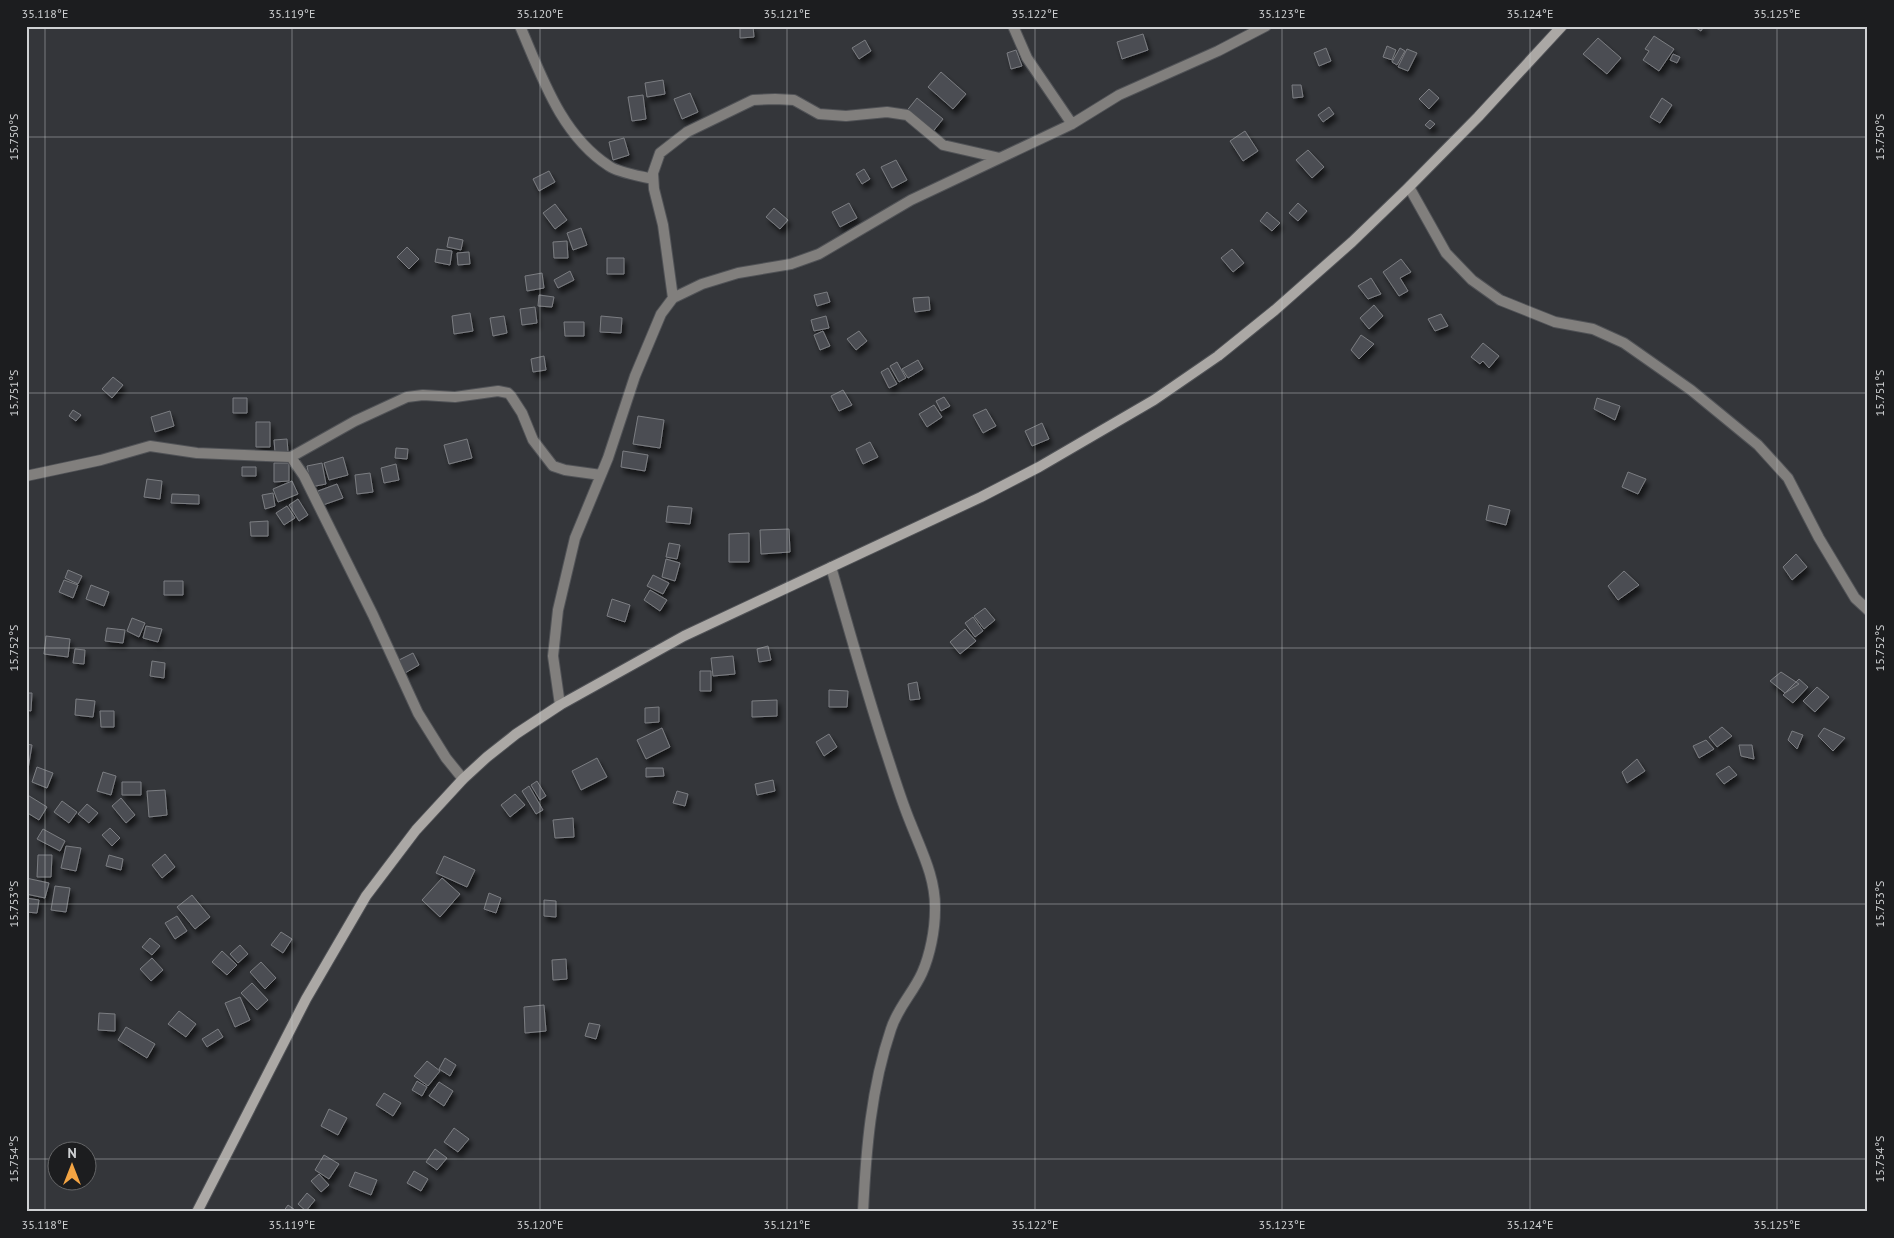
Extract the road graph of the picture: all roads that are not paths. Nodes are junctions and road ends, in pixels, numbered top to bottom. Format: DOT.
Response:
graph roads {
  1 [pos="520,26"];
  2 [pos="1013,26"];
  3 [pos="1266,26"];
  4 [pos="1562,26"];
  5 [pos="1072,124"];
  6 [pos="1000,158"];
  7 [pos="653,179"];
  8 [pos="1409,187"];
  9 [pos="674,298"];
  10 [pos="291,457"];
  11 [pos="601,475"];
  12 [pos="26,476"];
  13 [pos="831,567"];
  14 [pos="1868,610"];
  15 [pos="560,706"];
  16 [pos="463,779"];
  17 [pos="197,1212"];
  18 [pos="863,1212"];
  1 -- 7 [label="street"];
  2 -- 5 [label="street"];
  3 -- 5 [label="street"];
  4 -- 8 [label="main road"];
  5 -- 6 [label="street"];
  6 -- 7 [label="street"];
  6 -- 9 [label="street"];
  7 -- 9 [label="street"];
  8 -- 13 [label="main road"];
  8 -- 14 [label="street"];
  9 -- 11 [label="street"];
  10 -- 11 [label="street"];
  10 -- 12 [label="street"];
  10 -- 16 [label="street"];
  11 -- 15 [label="street"];
  13 -- 15 [label="main road"];
  13 -- 18 [label="street"];
  15 -- 16 [label="main road"];
  16 -- 17 [label="main road"];
}
